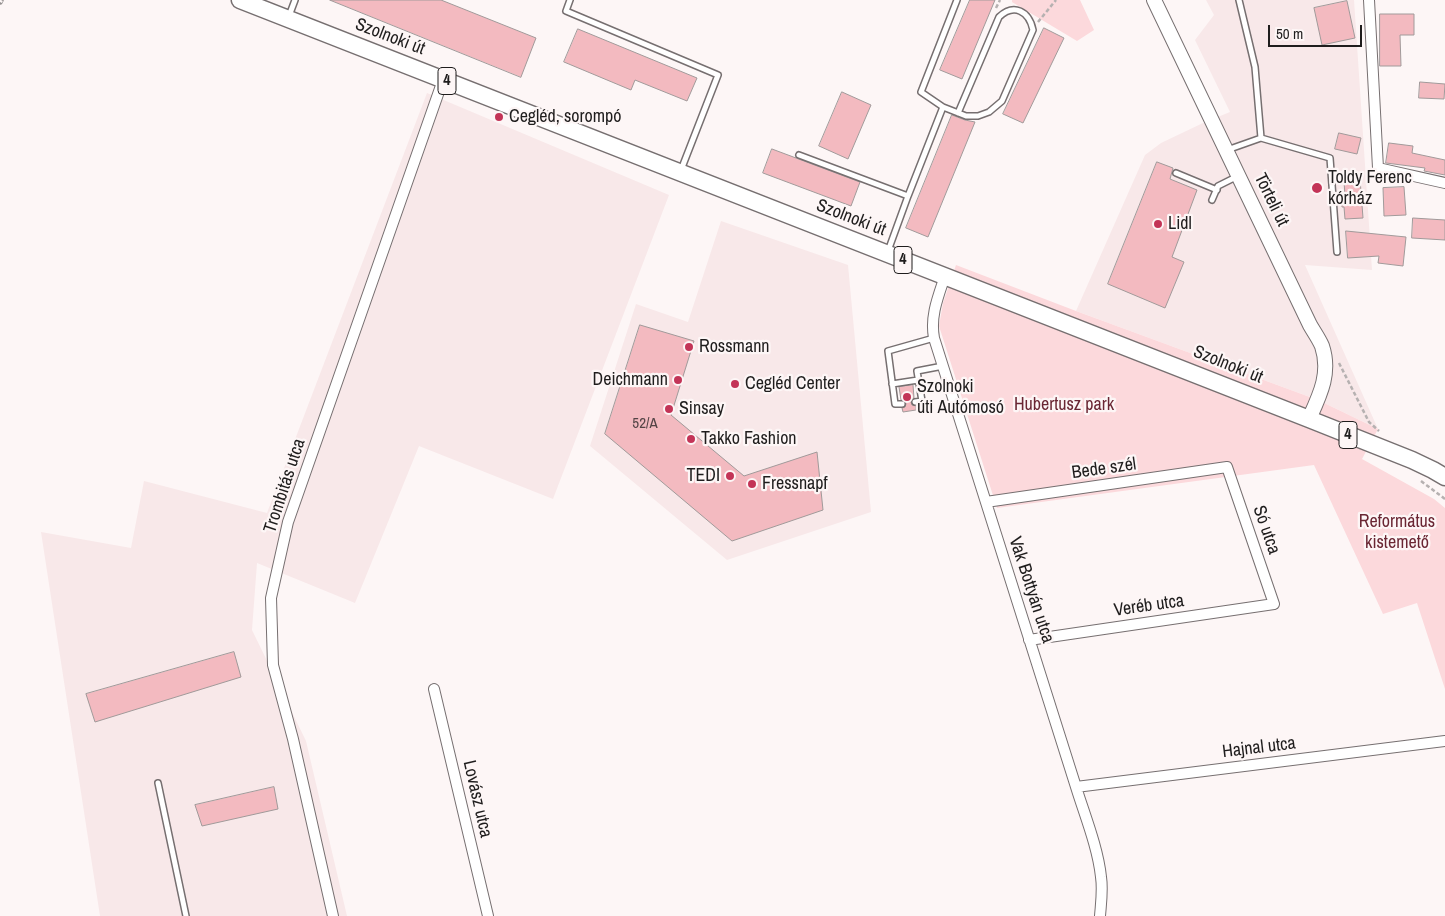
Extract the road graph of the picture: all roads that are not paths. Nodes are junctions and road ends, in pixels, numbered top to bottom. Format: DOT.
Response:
graph roads {
  1 [pos="240,0"];
  2 [pos="295,0"];
  3 [pos="570,0"];
  4 [pos="957,0"];
  5 [pos="1154,0"];
  6 [pos="1239,0"];
  7 [pos="1369,0"];
  8 [pos="288,19"];
  9 [pos="444,80"];
  10 [pos="943,106"];
  11 [pos="958,113"];
  12 [pos="1261,138"];
  13 [pos="1226,150"];
  14 [pos="799,155"];
  15 [pos="680,172"];
  16 [pos="1176,173"];
  17 [pos="1238,176"];
  18 [pos="1445,183"];
  19 [pos="1216,190"];
  20 [pos="908,196"];
  21 [pos="1212,200"];
  22 [pos="1337,252"];
  23 [pos="887,253"];
  24 [pos="945,276"];
  25 [pos="934,338"];
  26 [pos="943,366"];
  27 [pos="918,380"];
  28 [pos="892,384"];
  29 [pos="920,390"];
  30 [pos="913,391"];
  31 [pos="900,393"];
  32 [pos="893,394"];
  33 [pos="915,402"];
  34 [pos="902,404"];
  35 [pos="1309,419"];
  36 [pos="1226,467"];
  37 [pos="1445,477"];
  38 [pos="986,502"];
  39 [pos="1274,604"];
  40 [pos="1030,640"];
  41 [pos="434,689"];
  42 [pos="1445,741"];
  43 [pos="158,783"];
  44 [pos="1076,787"];
  45 [pos="186,916"];
  46 [pos="334,916"];
  47 [pos="488,916"];
  48 [pos="1100,916"];
  1 -- 8 [label="main road, Szolnoki út / 4"];
  2 -- 8 [label="lane"];
  3 -- 15 [label="lane"];
  4 -- 10 [label="lane"];
  5 -- 13 [label="main road, Törteli út"];
  6 -- 12 [label="lane"];
  7 -- 18 [label="street"];
  8 -- 9 [label="main road, Szolnoki út / 4"];
  9 -- 15 [label="main road, Szolnoki út / 4"];
  9 -- 46 [label="street, Trombitás utca"];
  10 -- 11 [label="lane"];
  10 -- 20 [label="lane"];
  11 -- 11 [label="lane"];
  12 -- 13 [label="lane"];
  12 -- 22 [label="lane"];
  13 -- 17 [label="main road, Törteli út"];
  14 -- 20 [label="lane"];
  15 -- 23 [label="main road, Szolnoki út / 4"];
  16 -- 19 [label="lane"];
  17 -- 19 [label="lane"];
  17 -- 35 [label="main road, Törteli út"];
  19 -- 21 [label="lane"];
  20 -- 23 [label="lane"];
  23 -- 24 [label="main road, Szolnoki út / 4"];
  24 -- 25 [label="street, Vak Bottyán utca"];
  24 -- 35 [label="main road, Szolnoki út / 4"];
  25 -- 26 [label="street, Vak Bottyán utca"];
  25 -- 28 [label="lane"];
  26 -- 27 [label="lane"];
  26 -- 38 [label="street, Vak Bottyán utca"];
  27 -- 28 [label="lane"];
  27 -- 29 [label="lane"];
  28 -- 32 [label="lane"];
  29 -- 30 [label="lane"];
  29 -- 33 [label="lane"];
  31 -- 32 [label="lane"];
  32 -- 34 [label="lane"];
  35 -- 37 [label="main road, Szolnoki út / 4"];
  36 -- 38 [label="street, Bede szél"];
  36 -- 39 [label="street, Só utca"];
  38 -- 40 [label="street, Vak Bottyán utca"];
  39 -- 40 [label="street, Veréb utca"];
  40 -- 44 [label="street, Vak Bottyán utca"];
  41 -- 47 [label="street, Lovász utca"];
  42 -- 44 [label="street, Hajnal utca"];
  43 -- 45 [label="lane"];
  44 -- 48 [label="street, Vak Bottyán utca"];
}
